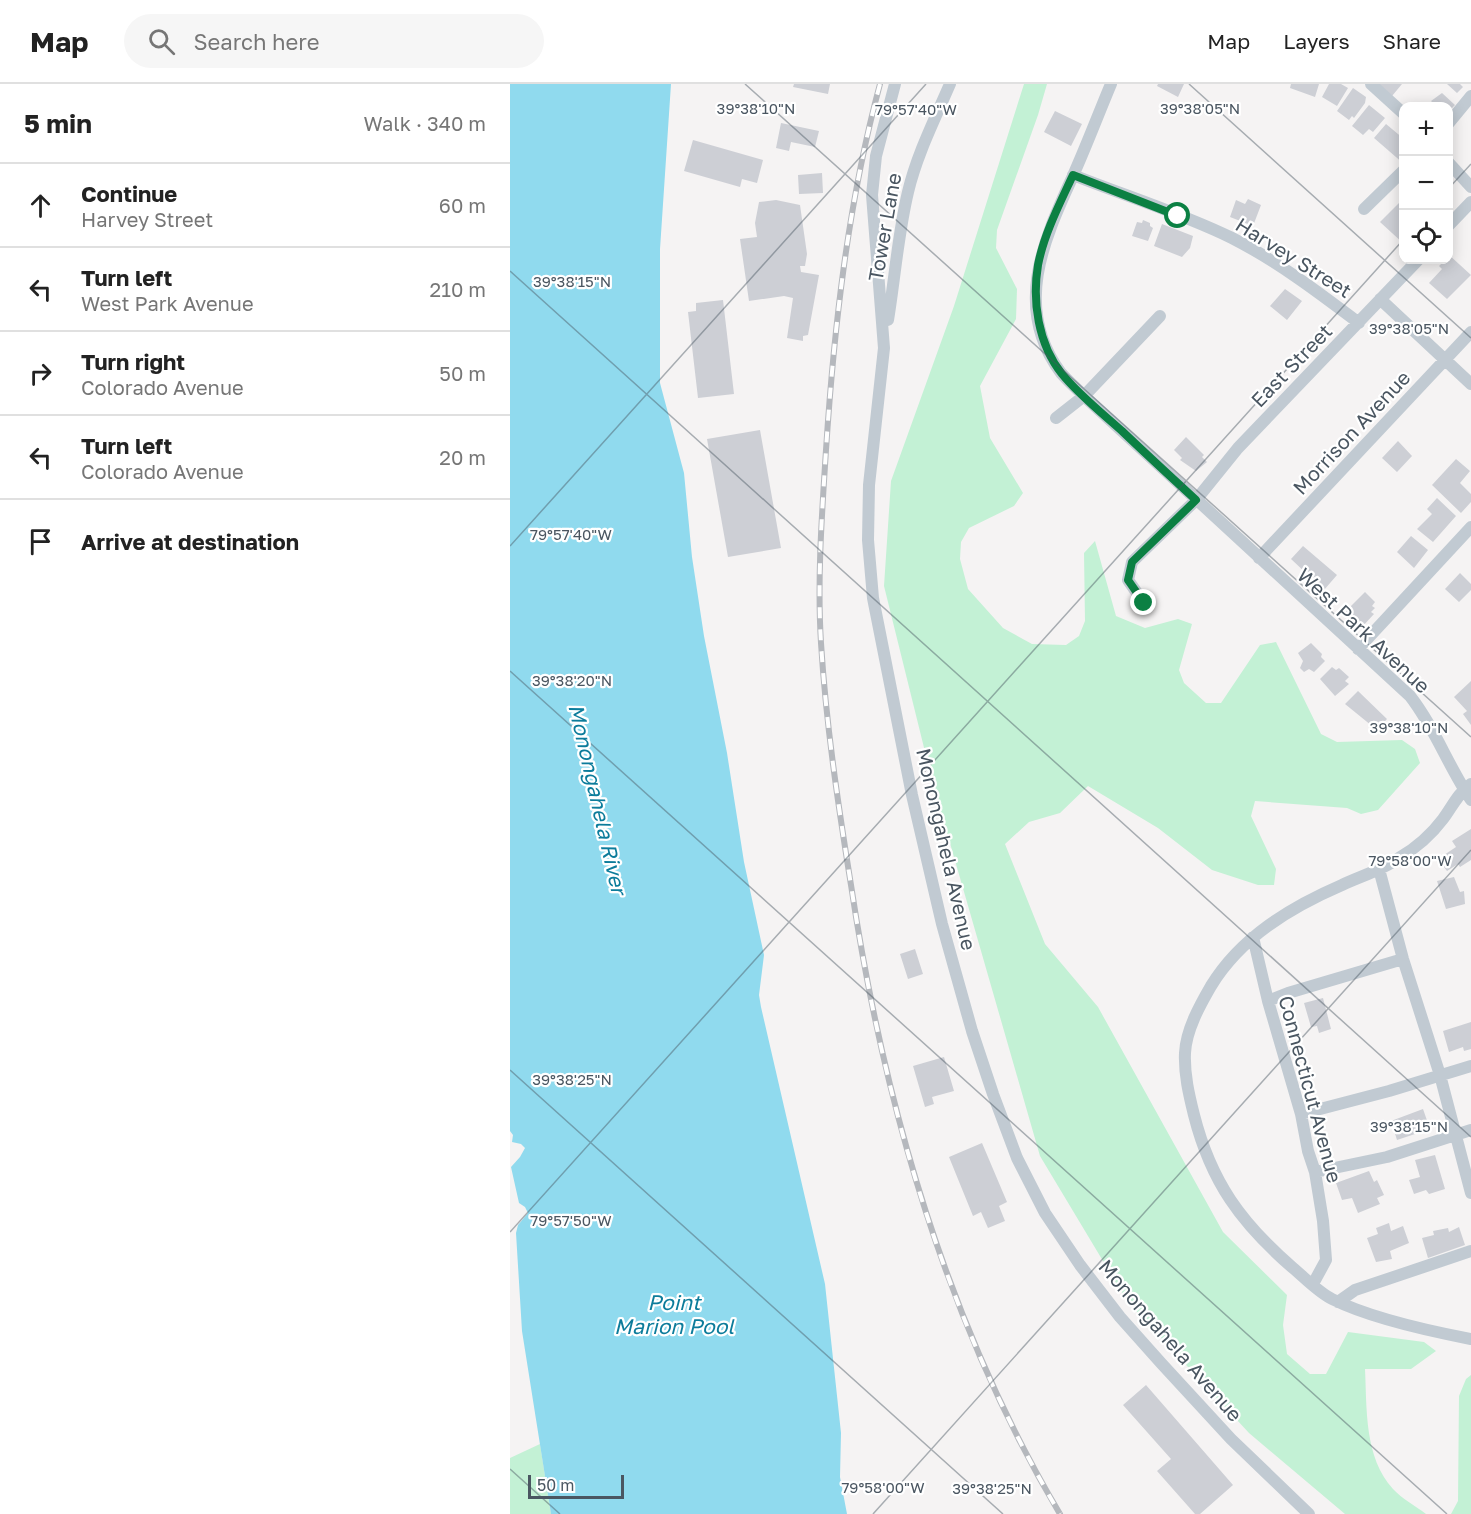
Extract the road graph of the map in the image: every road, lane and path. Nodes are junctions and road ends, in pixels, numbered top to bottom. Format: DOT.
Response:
graph roads {
  1 [pos="895,84"];
  2 [pos="950,84"];
  3 [pos="1111,84"];
  4 [pos="1371,84"];
  5 [pos="1471,96"];
  6 [pos="1399,109"];
  7 [pos="1453,119"];
  8 [pos="1453,166"];
  9 [pos="1073,175"];
  10 [pos="1399,175"];
  11 [pos="1471,186"];
  12 [pos="1471,202"];
  13 [pos="1364,209"];
  14 [pos="1453,222"];
  15 [pos="1414,264"];
  16 [pos="1380,299"];
  17 [pos="1160,316"];
  18 [pos="1359,323"];
  19 [pos="1471,332"];
  20 [pos="884,348"];
  21 [pos="1446,360"];
  22 [pos="1471,384"];
  23 [pos="1084,396"];
  24 [pos="1056,417"];
  25 [pos="1196,500"];
  26 [pos="1471,527"];
  27 [pos="1259,558"];
  28 [pos="1144,603"];
  29 [pos="1358,649"];
  30 [pos="1469,791"];
  31 [pos="1379,869"];
  32 [pos="1252,937"];
  33 [pos="1402,960"];
  34 [pos="1268,1001"];
  35 [pos="1471,1066"];
  36 [pos="1440,1074"];
  37 [pos="1301,1114"];
  38 [pos="1471,1130"];
  39 [pos="1454,1135"];
  40 [pos="1315,1172"];
  41 [pos="1471,1193"];
  42 [pos="1471,1251"];
  43 [pos="1313,1284"];
  44 [pos="1338,1302"];
  45 [pos="1471,1339"];
  46 [pos="1309,1514"];
  1 -- 20 [label="street, Monongahela Avenue"];
  2 -- 20 [label="street, Tower Lane"];
  3 -- 9 [label="street, West Park Avenue"];
  4 -- 6 [label="street"];
  5 -- 7 [label="street"];
  8 -- 11 [label="street"];
  9 -- 18 [label="street, Harvey Street"];
  9 -- 23 [label="street, West Park Avenue"];
  10 -- 13 [label="street"];
  12 -- 14 [label="street"];
  15 -- 16 [label="street, East Street"];
  16 -- 18 [label="street, East Street"];
  16 -- 21 [label="street"];
  17 -- 23 [label="street"];
  18 -- 25 [label="street, East Street"];
  19 -- 21 [label="street, Morrison Avenue"];
  20 -- 46 [label="street, Monongahela Avenue"];
  21 -- 22 [label="street"];
  21 -- 27 [label="street, Morrison Avenue"];
  23 -- 24 [label="street"];
  23 -- 25 [label="street, West Park Avenue"];
  25 -- 27 [label="street, West Park Avenue"];
  25 -- 28 [label="street, East Street"];
  26 -- 29 [label="street"];
  27 -- 29 [label="street, West Park Avenue"];
  29 -- 30 [label="street, West Park Avenue"];
  30 -- 31 [label="street, West Park Avenue"];
  31 -- 32 [label="street, West Park Avenue"];
  31 -- 33 [label="street"];
  32 -- 34 [label="street, Connecticut Avenue"];
  32 -- 43 [label="street, West Park Avenue"];
  33 -- 34 [label="street"];
  33 -- 36 [label="street"];
  34 -- 37 [label="street, Connecticut Avenue"];
  35 -- 36 [label="street"];
  36 -- 37 [label="street"];
  36 -- 39 [label="street"];
  37 -- 40 [label="street, Connecticut Avenue"];
  38 -- 39 [label="street"];
  39 -- 40 [label="street"];
  39 -- 41 [label="street"];
  40 -- 43 [label="street, Connecticut Avenue"];
  42 -- 44 [label="street"];
  43 -- 44 [label="street, West Park Avenue"];
  44 -- 45 [label="street, West Park Avenue"];
}
